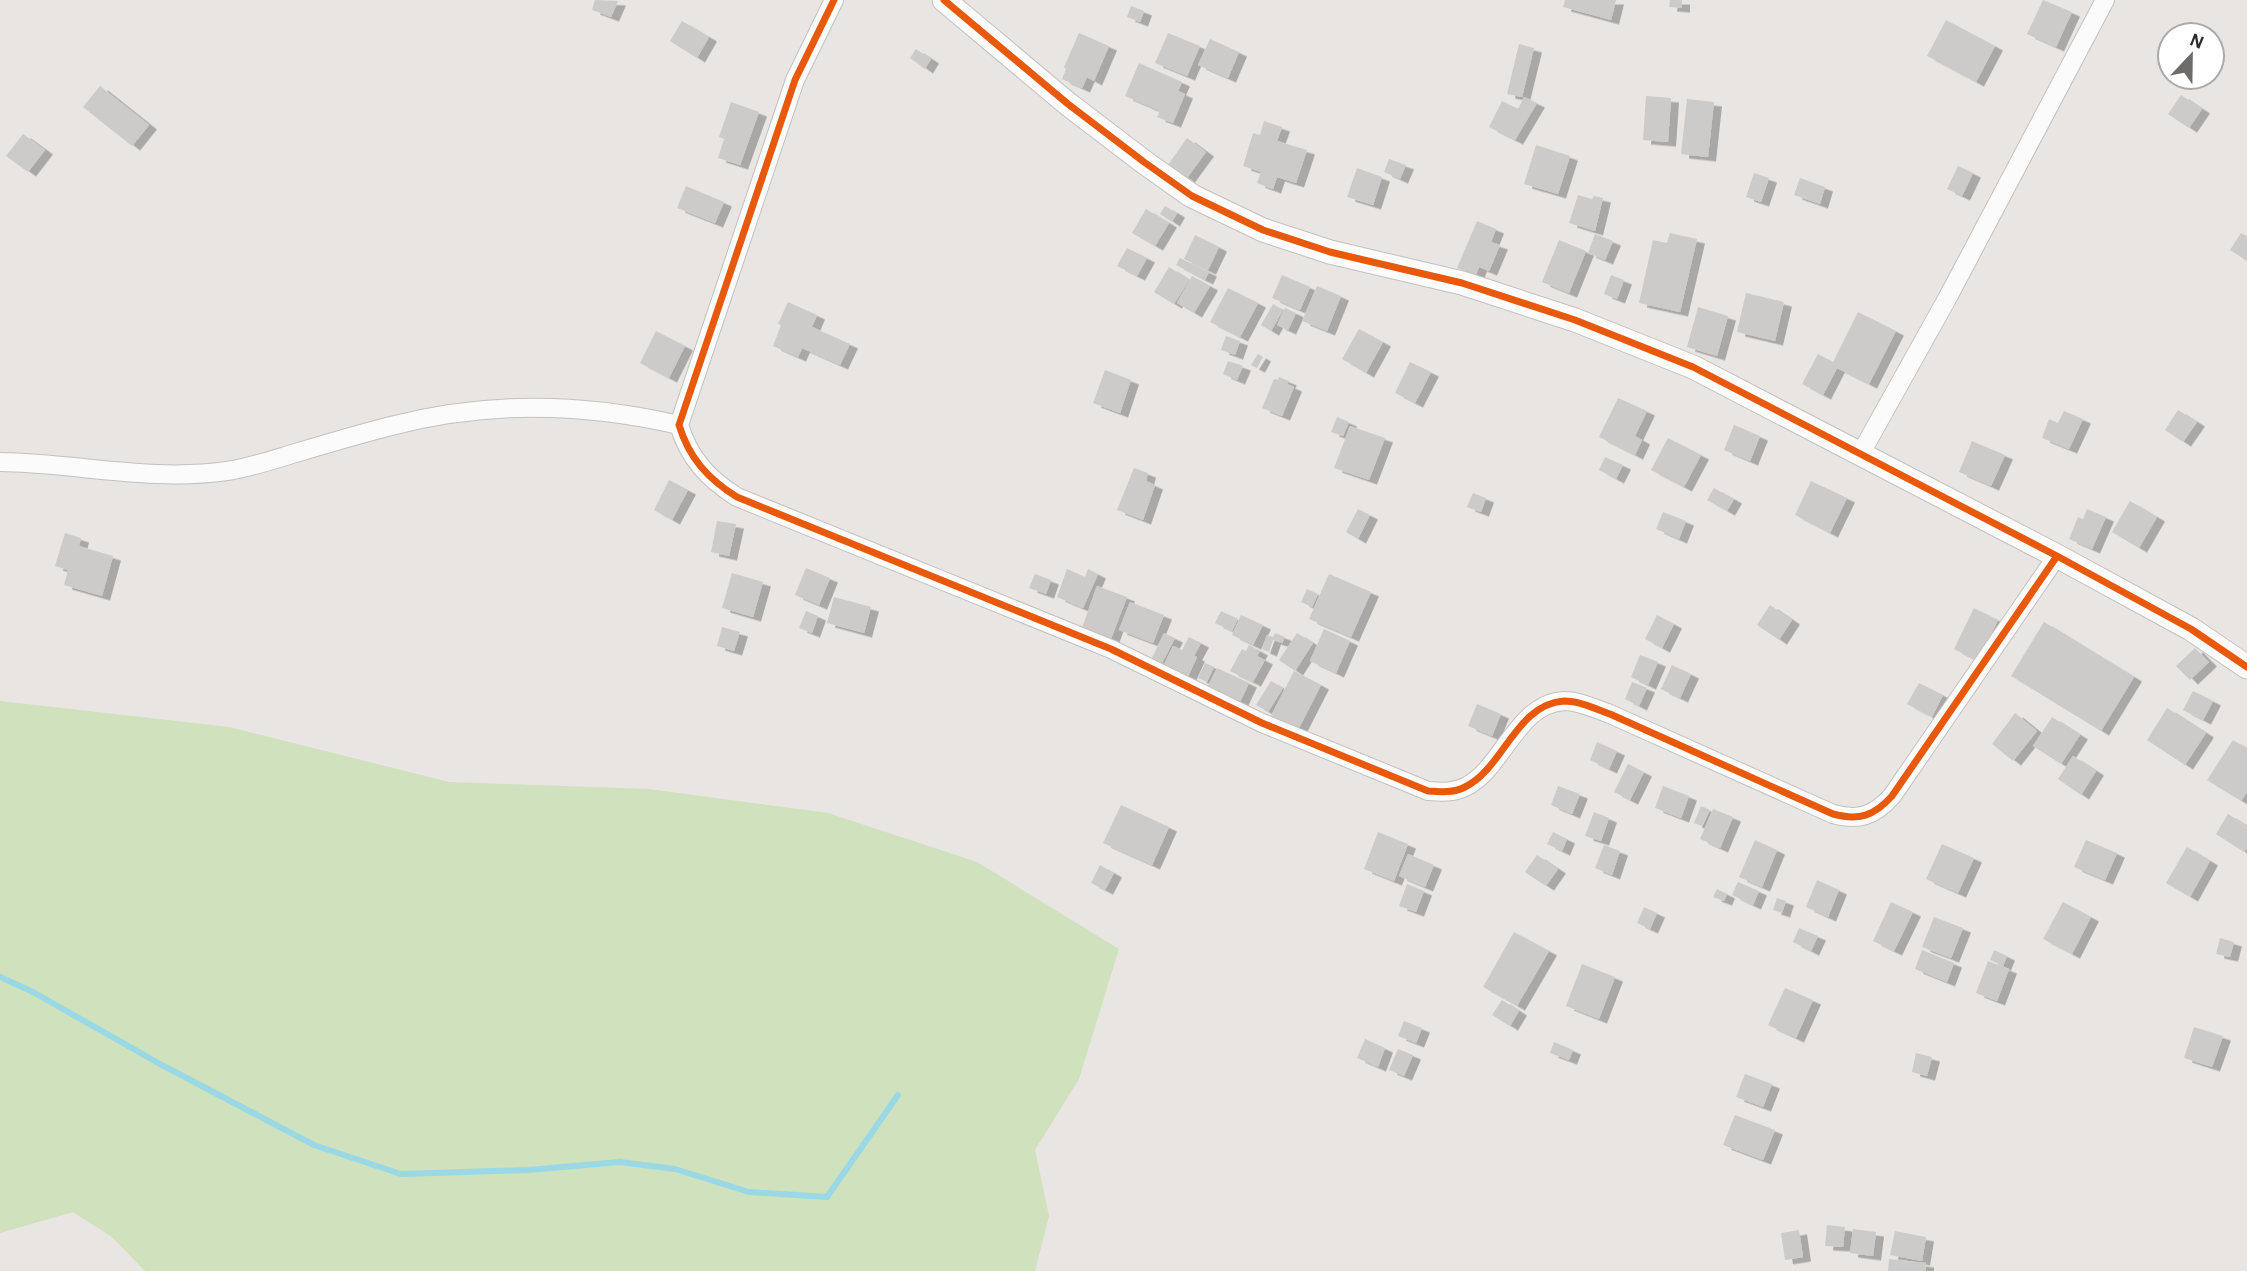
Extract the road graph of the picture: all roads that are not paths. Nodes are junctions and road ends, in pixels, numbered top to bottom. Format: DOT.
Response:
graph roads {
  1 [pos="834,0"];
  2 [pos="944,0"];
  3 [pos="2105,0"];
  4 [pos="679,425"];
  5 [pos="1861,453"];
  6 [pos="0,462"];
  7 [pos="2057,556"];
  8 [pos="2247,667"];
  1 -- 4 [label="street"];
  2 -- 5 [label="street"];
  3 -- 5 [label="street"];
  4 -- 6 [label="street"];
  4 -- 7 [label="street"];
  5 -- 7 [label="street"];
  7 -- 8 [label="street"];
}
